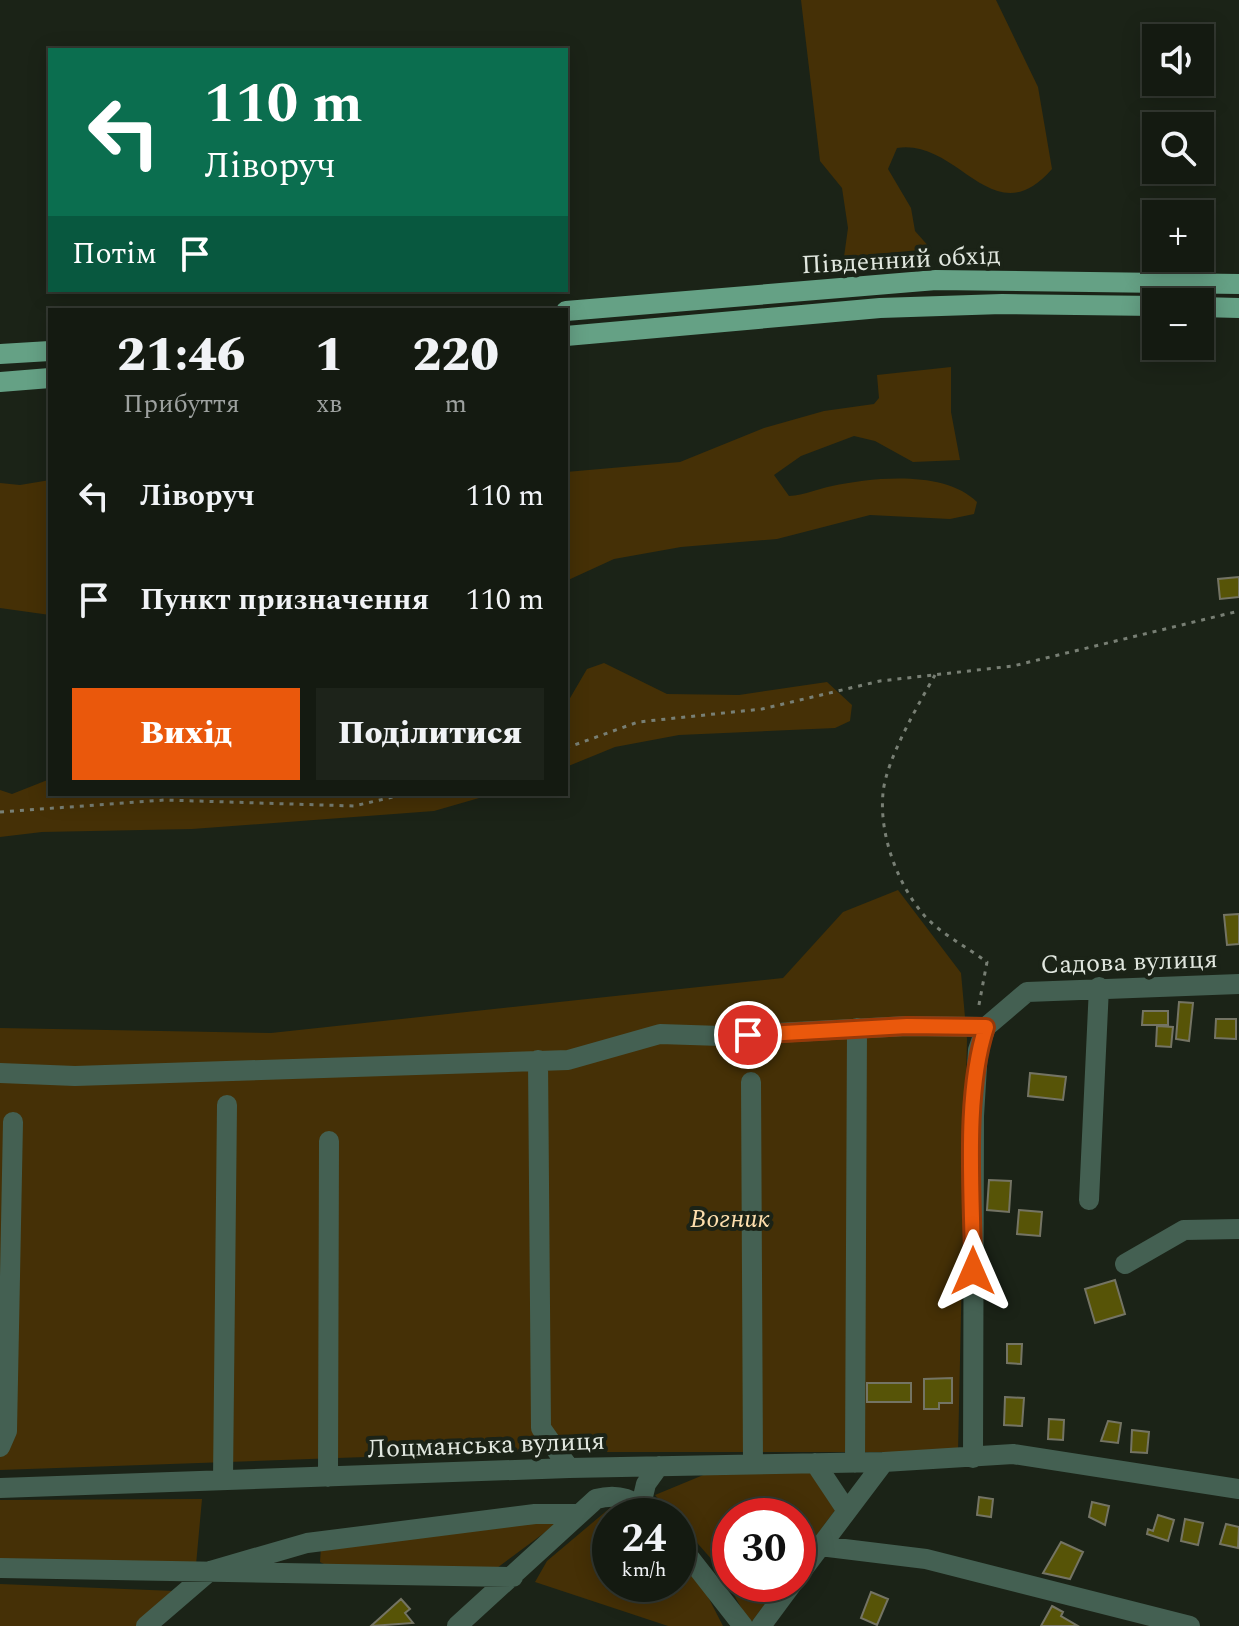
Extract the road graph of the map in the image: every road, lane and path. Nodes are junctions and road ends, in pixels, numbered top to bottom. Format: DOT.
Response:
graph roads {
  1 [pos="1239,284"];
  2 [pos="1142,306"];
  3 [pos="1214,307"];
  4 [pos="1239,308"];
  5 [pos="568,311"];
  6 [pos="568,336"];
  7 [pos="48,351"];
  8 [pos="0,354"];
  9 [pos="48,378"];
  10 [pos="0,382"];
  11 [pos="1239,611"];
  12 [pos="935,675"];
  13 [pos="568,747"];
  14 [pos="397,796"];
  15 [pos="0,812"];
  16 [pos="1239,984"];
  17 [pos="1099,987"];
  18 [pos="980,1027"];
  19 [pos="857,1028"];
  20 [pos="538,1060"];
  21 [pos="0,1073"];
  22 [pos="751,1082"];
  23 [pos="227,1105"];
  24 [pos="13,1122"];
  25 [pos="329,1141"];
  26 [pos="1089,1200"];
  27 [pos="1239,1229"];
  28 [pos="1125,1264"];
  29 [pos="0,1447"];
  30 [pos="973,1458"];
  31 [pos="884,1462"];
  32 [pos="815,1463"];
  33 [pos="855,1463"];
  34 [pos="753,1464"];
  35 [pos="659,1466"];
  36 [pos="569,1468"];
  37 [pos="328,1477"];
  38 [pos="223,1480"];
  39 [pos="0,1488"];
  40 [pos="1239,1489"];
  41 [pos="646,1498"];
  42 [pos="592,1502"];
  43 [pos="847,1511"];
  44 [pos="576,1514"];
  45 [pos="820,1546"];
  46 [pos="816,1551"];
  47 [pos="696,1566"];
  48 [pos="0,1568"];
  49 [pos="210,1571"];
  50 [pos="513,1577"];
  51 [pos="779,1602"];
  52 [pos="146,1626"];
  53 [pos="457,1626"];
  54 [pos="743,1626"];
  55 [pos="761,1626"];
  56 [pos="1190,1626"];
  1 -- 5 [label="main road, Південний обхід"];
  2 -- 6 [label="main road, Південний обхід"];
  3 -- 4 [label="main road"];
  7 -- 8 [label="main road"];
  9 -- 10 [label="main road"];
  11 -- 12 [label="path"];
  12 -- 13 [label="path"];
  12 -- 18 [label="path"];
  14 -- 15 [label="path"];
  16 -- 17 [label="street, Садова вулиця"];
  17 -- 18 [label="street, Садова вулиця"];
  17 -- 26 [label="street"];
  18 -- 19 [label="street"];
  18 -- 30 [label="street"];
  19 -- 20 [label="street"];
  19 -- 33 [label="street"];
  20 -- 21 [label="street"];
  20 -- 36 [label="street"];
  22 -- 34 [label="street"];
  23 -- 38 [label="street"];
  24 -- 29 [label="street"];
  25 -- 37 [label="street"];
  27 -- 28 [label="street"];
  30 -- 31 [label="street, Лоцманська вулиця"];
  30 -- 40 [label="street, Лоцманська вулиця"];
  31 -- 33 [label="street, Лоцманська вулиця"];
  31 -- 43 [label="street"];
  32 -- 33 [label="street, Лоцманська вулиця"];
  32 -- 34 [label="street, Лоцманська вулиця"];
  32 -- 43 [label="street"];
  34 -- 35 [label="street, Лоцманська вулиця"];
  35 -- 36 [label="street, Лоцманська вулиця"];
  35 -- 41 [label="street"];
  36 -- 37 [label="street, Лоцманська вулиця"];
  37 -- 38 [label="street, Лоцманська вулиця"];
  38 -- 39 [label="street, Лоцманська вулиця"];
  42 -- 44 [label="street"];
  43 -- 45 [label="street"];
  44 -- 49 [label="street"];
  44 -- 50 [label="street"];
  45 -- 46 [label="street"];
  45 -- 56 [label="street"];
  47 -- 54 [label="street"];
  48 -- 49 [label="street"];
  49 -- 50 [label="street"];
  49 -- 52 [label="street"];
  50 -- 53 [label="street"];
  51 -- 55 [label="street"];
}
